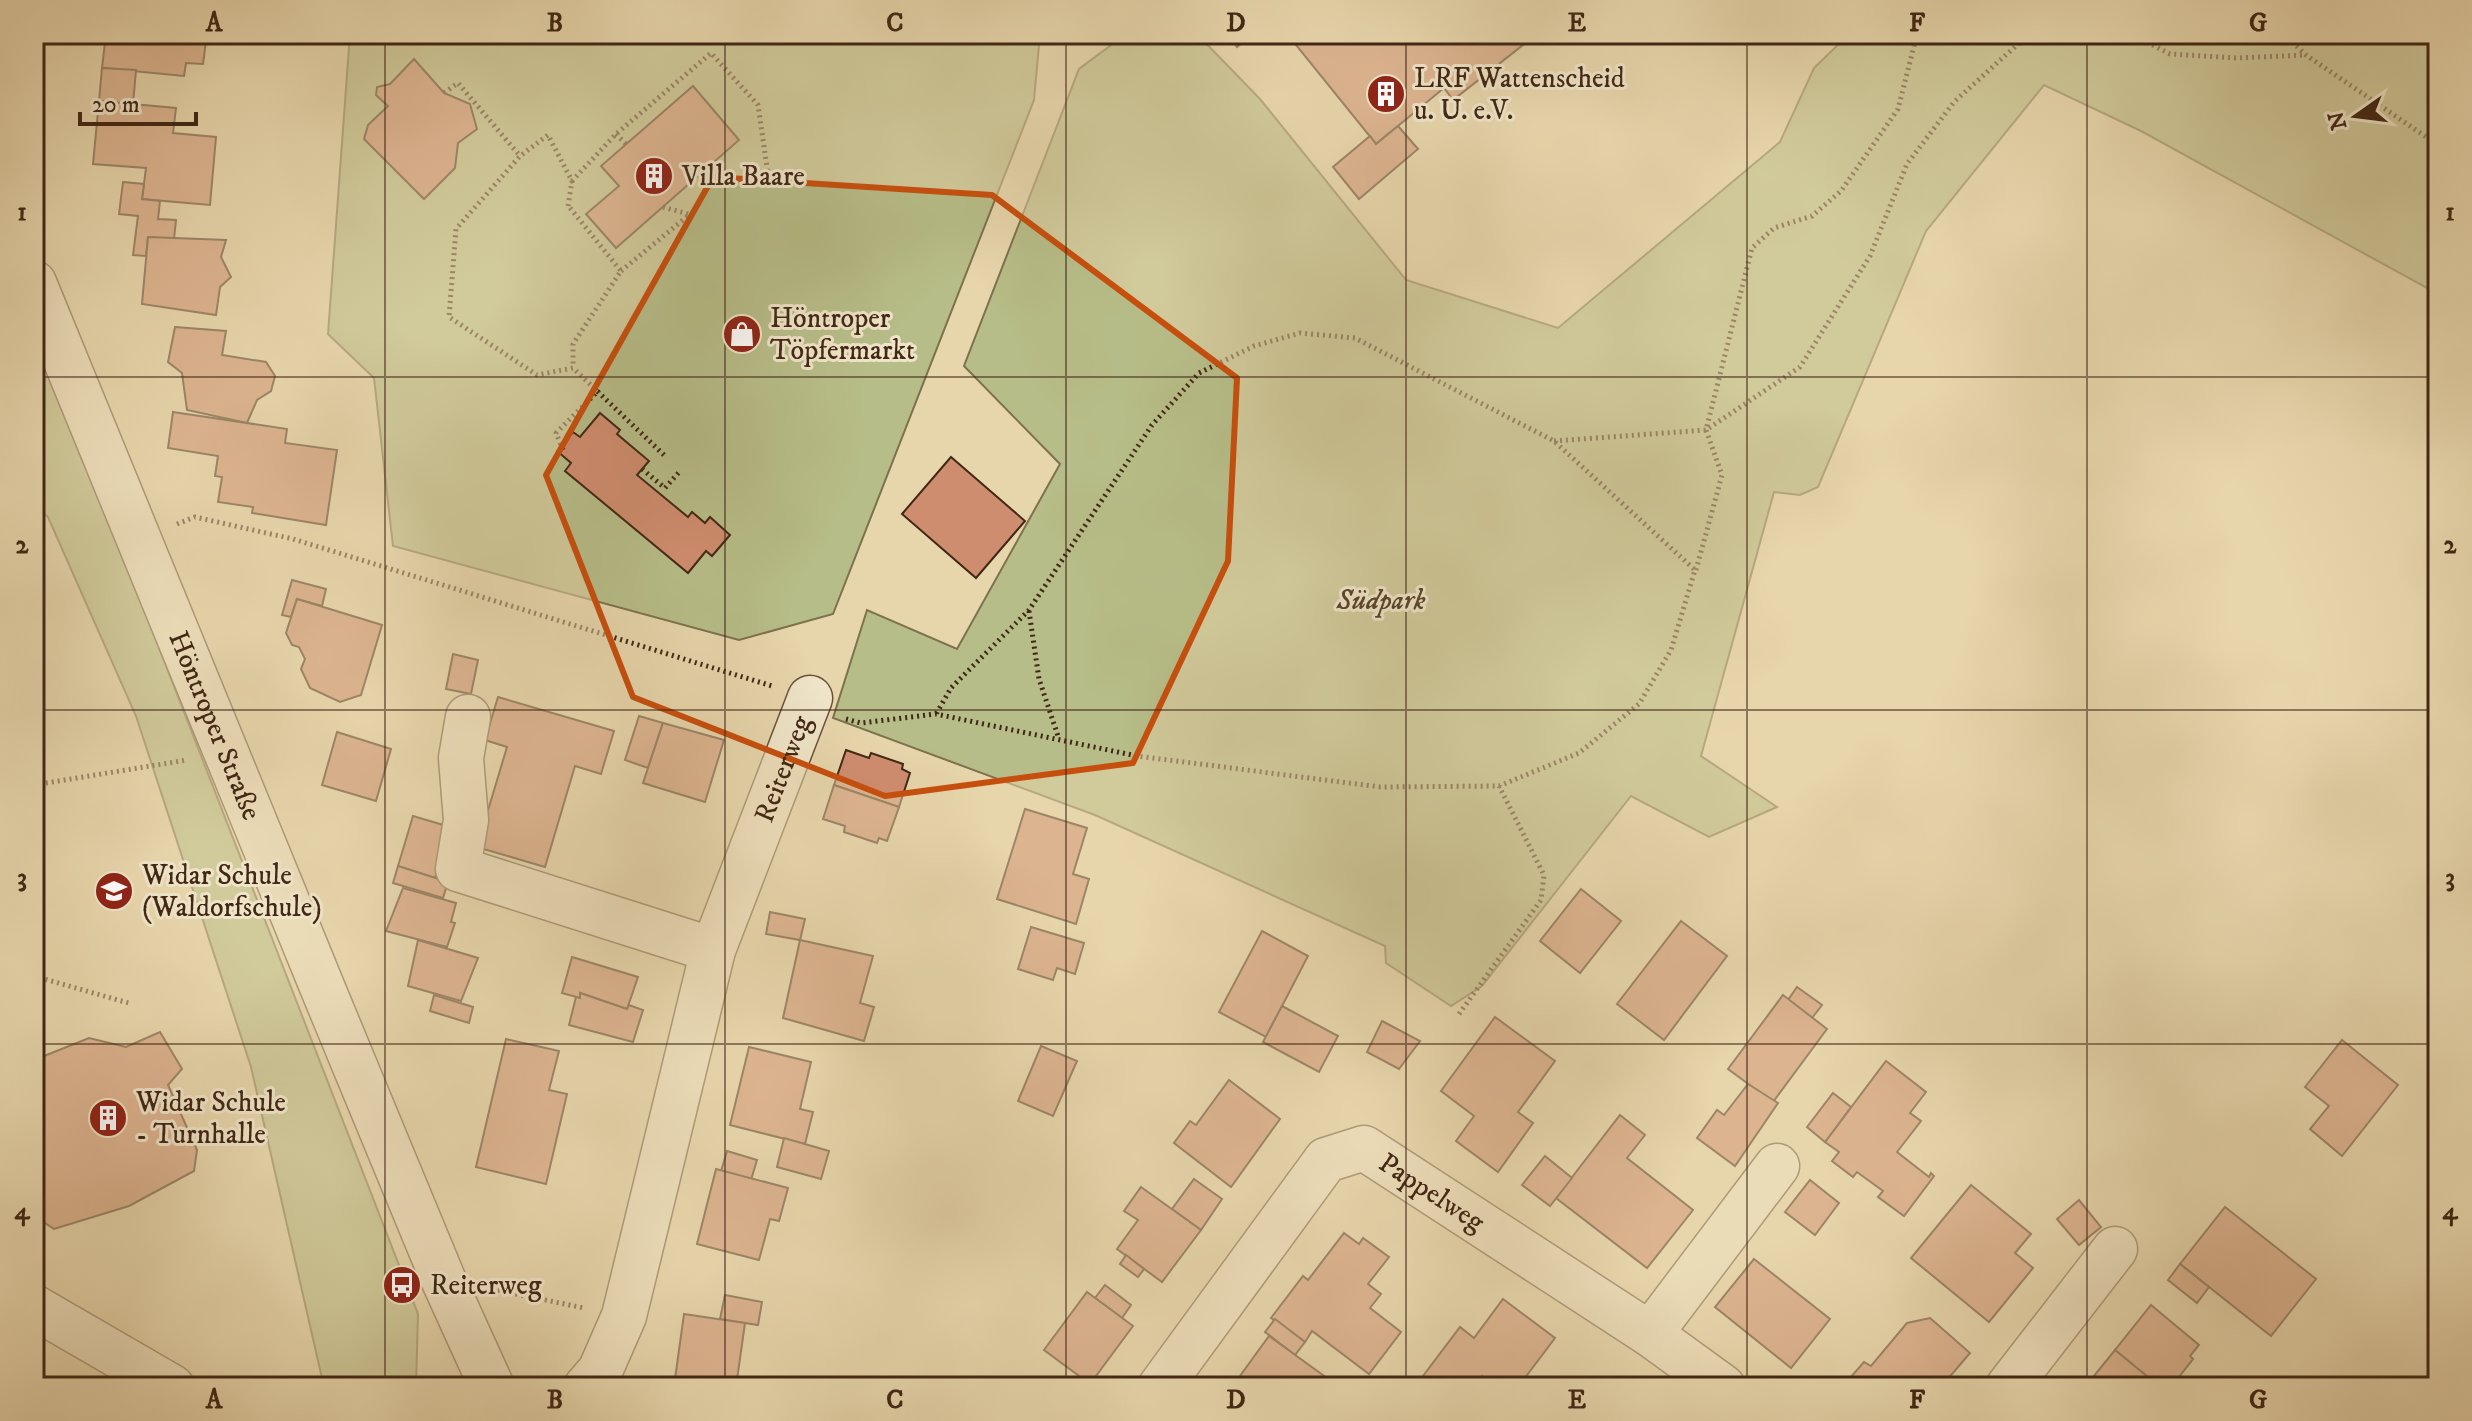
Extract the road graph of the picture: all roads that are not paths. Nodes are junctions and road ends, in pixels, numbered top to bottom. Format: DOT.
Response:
graph roads {
  1 [pos="34,283"];
  2 [pos="810,698"];
  3 [pos="468,717"];
  4 [pos="713,950"];
  5 [pos="1777,1166"];
  6 [pos="2115,1249"];
  7 [pos="34,1307"];
  8 [pos="1650,1334"];
  9 [pos="172,1387"];
  10 [pos="492,1387"];
  11 [pos="586,1387"];
  12 [pos="1160,1387"];
  13 [pos="1723,1387"];
  14 [pos="2008,1387"];
  1 -- 10 [label="street, Höntroper Straße"];
  2 -- 4 [label="street, Reiterweg"];
  3 -- 4 [label="street"];
  4 -- 11 [label="street, Reiterweg"];
  5 -- 8 [label="street"];
  6 -- 14 [label="street"];
  7 -- 9 [label="street"];
  8 -- 12 [label="street, Pappelweg"];
  8 -- 13 [label="street, Pappelweg"];
}
